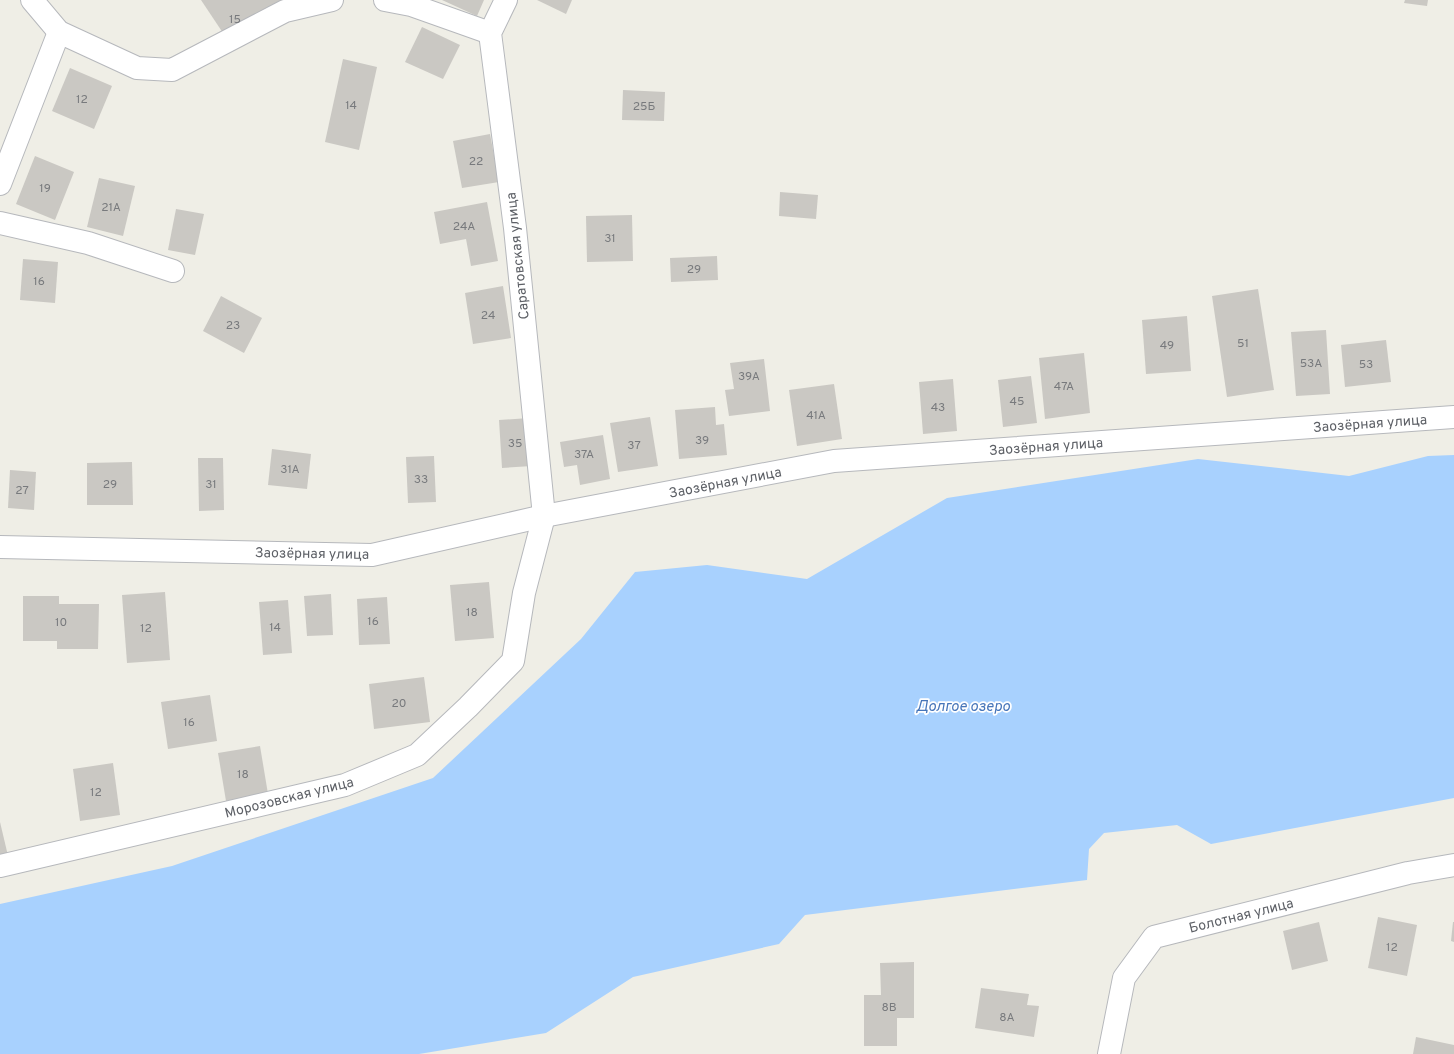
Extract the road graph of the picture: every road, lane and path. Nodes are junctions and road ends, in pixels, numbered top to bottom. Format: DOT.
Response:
graph roads {
  1 [pos="32,0"];
  2 [pos="332,0"];
  3 [pos="385,0"];
  4 [pos="506,0"];
  5 [pos="59,32"];
  6 [pos="490,33"];
  7 [pos="0,184"];
  8 [pos="0,223"];
  9 [pos="173,272"];
  10 [pos="1454,417"];
  11 [pos="544,516"];
  12 [pos="0,547"];
  13 [pos="1454,865"];
  14 [pos="0,866"];
  15 [pos="1109,1054"];
  1 -- 5 [label="street"];
  2 -- 5 [label="street"];
  3 -- 6 [label="street"];
  4 -- 6 [label="street"];
  5 -- 7 [label="street"];
  6 -- 11 [label="street, Саратовская улица"];
  8 -- 9 [label="street"];
  10 -- 11 [label="street, Заозёрная улица"];
  11 -- 12 [label="street, Заозёрная улица"];
  11 -- 14 [label="street, Морозовская улица"];
  13 -- 15 [label="street, Болотная улица"];
}
